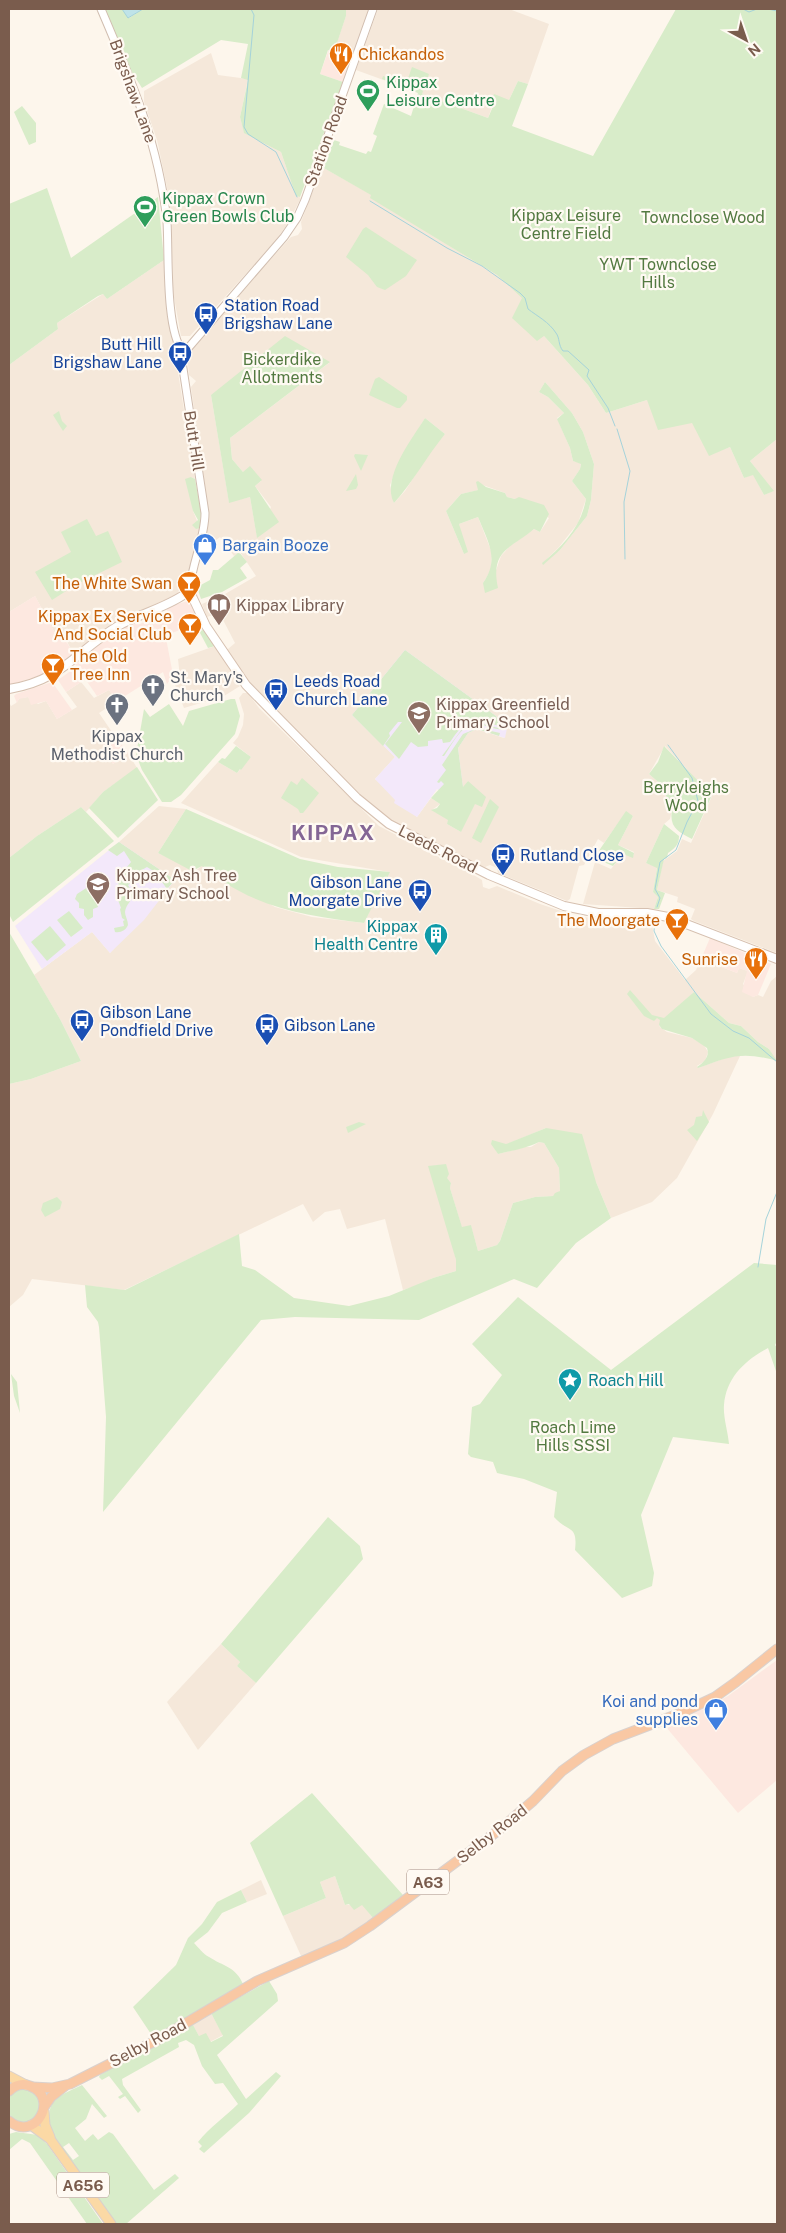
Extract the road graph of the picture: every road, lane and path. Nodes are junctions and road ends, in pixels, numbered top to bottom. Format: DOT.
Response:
graph roads {
  1 [pos="101,9"];
  2 [pos="373,9"];
  3 [pos="183,353"];
  4 [pos="188,592"];
  5 [pos="9,689"];
  6 [pos="777,959"];
  7 [pos="777,1649"];
  8 [pos="9,2076"];
  9 [pos="70,2084"];
  10 [pos="29,2086"];
  11 [pos="9,2091"];
  12 [pos="44,2109"];
  13 [pos="11,2124"];
  14 [pos="31,2125"];
  15 [pos="54,2145"];
  16 [pos="111,2224"];
  1 -- 3 [label="street, Brigshaw Lane"];
  2 -- 3 [label="street, Station Road"];
  3 -- 4 [label="street, Butt Hill"];
  4 -- 5 [label="main road"];
  4 -- 6 [label="main road, Leeds Road"];
  7 -- 9 [label="highway, Selby Road / A63"];
  8 -- 10 [label="main road"];
  9 -- 10 [label="highway, Selby Road / A63"];
  9 -- 12 [label="highway, Selby Road / A63"];
  10 -- 11 [label="highway, Selby Road"];
  10 -- 12 [label="highway"];
  12 -- 14 [label="highway, Selby Road"];
  12 -- 15 [label="main road, A656"];
  13 -- 14 [label="highway"];
  14 -- 15 [label="main road, A656"];
  15 -- 16 [label="main road, A656"];
}
